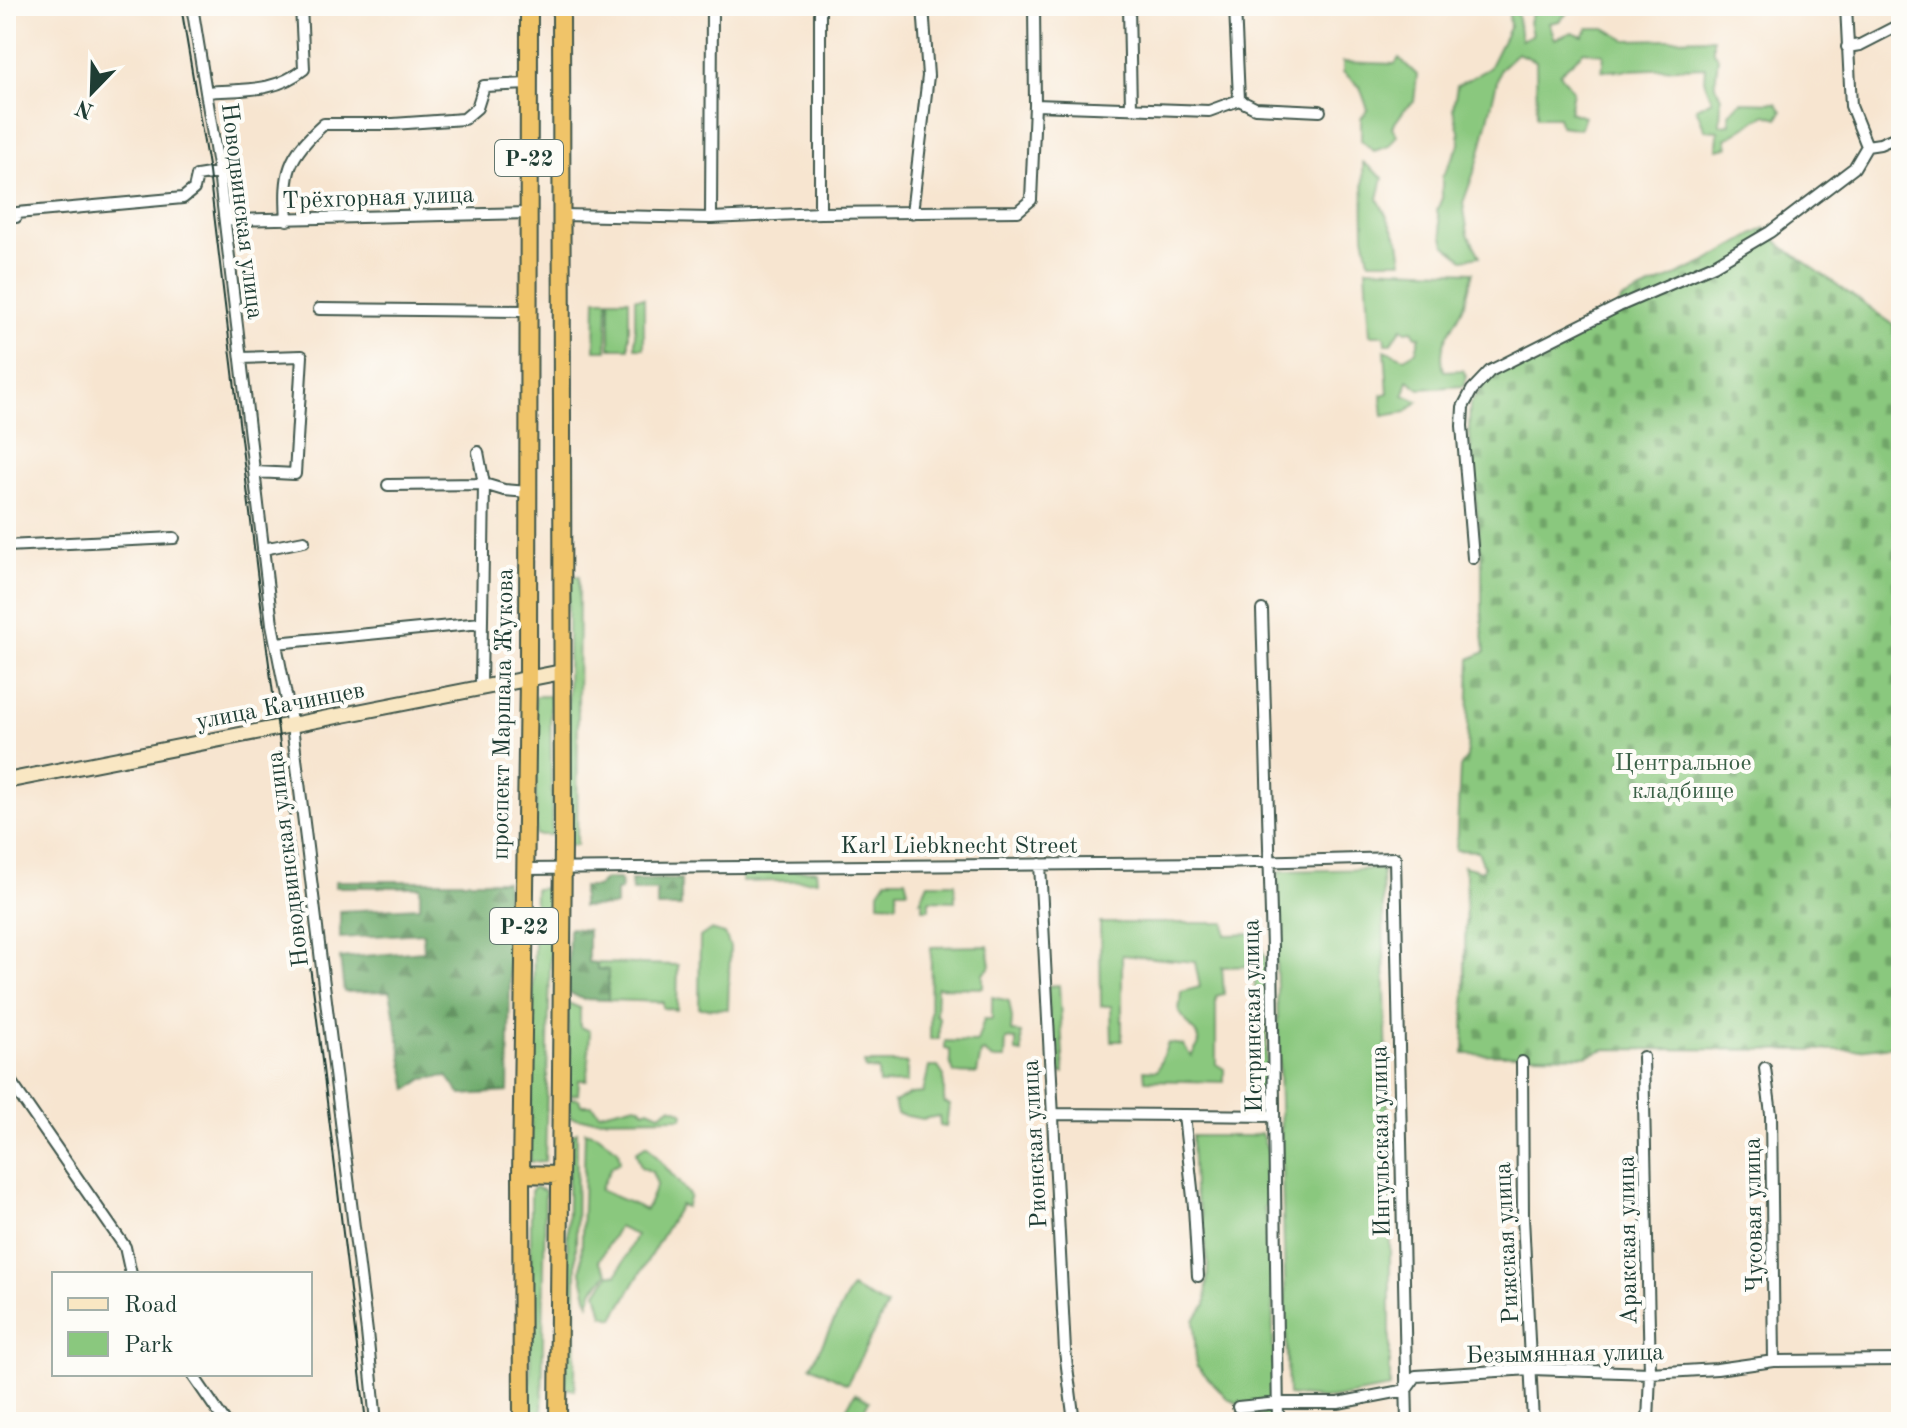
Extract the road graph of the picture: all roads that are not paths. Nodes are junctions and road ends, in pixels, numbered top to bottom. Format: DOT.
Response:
graph roads {
  1 [pos="192,6"];
  2 [pos="301,6"];
  3 [pos="529,6"];
  4 [pos="561,6"];
  5 [pos="712,6"];
  6 [pos="820,6"];
  7 [pos="923,6"];
  8 [pos="1034,6"];
  9 [pos="1129,6"];
  10 [pos="1235,6"];
  11 [pos="1846,6"];
  12 [pos="1901,24"];
  13 [pos="1847,47"];
  14 [pos="529,84"];
  15 [pos="207,92"];
  16 [pos="1239,100"];
  17 [pos="1035,105"];
  18 [pos="1131,108"];
  19 [pos="1320,111"];
  20 [pos="1901,135"];
  21 [pos="1867,146"];
  22 [pos="219,172"];
  23 [pos="6,208"];
  24 [pos="528,213"];
  25 [pos="820,213"];
  26 [pos="912,213"];
  27 [pos="561,215"];
  28 [pos="16,217"];
  29 [pos="711,218"];
  30 [pos="287,220"];
  31 [pos="6,226"];
  32 [pos="319,309"];
  33 [pos="528,311"];
  34 [pos="241,358"];
  35 [pos="478,452"];
  36 [pos="255,472"];
  37 [pos="484,484"];
  38 [pos="388,485"];
  39 [pos="528,492"];
  40 [pos="174,538"];
  41 [pos="304,541"];
  42 [pos="6,546"];
  43 [pos="263,549"];
  44 [pos="1473,558"];
  45 [pos="1262,610"];
  46 [pos="481,623"];
  47 [pos="276,643"];
  48 [pos="562,672"];
  49 [pos="528,678"];
  50 [pos="481,687"];
  51 [pos="292,726"];
  52 [pos="6,781"];
  53 [pos="1395,858"];
  54 [pos="1267,860"];
  55 [pos="1040,864"];
  56 [pos="524,869"];
  57 [pos="562,870"];
  58 [pos="1643,1057"];
  59 [pos="1522,1062"];
  60 [pos="1765,1068"];
  61 [pos="6,1075"];
  62 [pos="1053,1114"];
  63 [pos="1184,1115"];
  64 [pos="1274,1116"];
  65 [pos="521,1174"];
  66 [pos="559,1175"];
  67 [pos="131,1272"];
  68 [pos="1198,1276"];
  69 [pos="1901,1360"];
  70 [pos="1774,1361"];
  71 [pos="1531,1369"];
  72 [pos="1650,1373"];
  73 [pos="193,1376"];
  74 [pos="1406,1390"];
  75 [pos="1278,1403"];
  76 [pos="1238,1407"];
  77 [pos="225,1422"];
  78 [pos="376,1422"];
  79 [pos="522,1422"];
  80 [pos="558,1422"];
  81 [pos="1074,1422"];
  82 [pos="1278,1422"];
  83 [pos="1407,1422"];
  84 [pos="1533,1422"];
  85 [pos="1648,1422"];
  1 -- 15 [label="street, Новодвинская улица"];
  2 -- 15 [label="street"];
  3 -- 14 [label="highway, проспект Маршала Жукова / Р-22"];
  4 -- 27 [label="highway, Р-22"];
  5 -- 29 [label="street"];
  6 -- 25 [label="street"];
  7 -- 26 [label="street"];
  8 -- 17 [label="street"];
  9 -- 18 [label="street"];
  10 -- 16 [label="street"];
  11 -- 13 [label="street"];
  12 -- 13 [label="street"];
  13 -- 21 [label="street"];
  14 -- 24 [label="highway, проспект Маршала Жукова / Р-22"];
  14 -- 30 [label="street"];
  15 -- 22 [label="street, Новодвинская улица"];
  16 -- 18 [label="street"];
  16 -- 19 [label="street"];
  17 -- 18 [label="street"];
  17 -- 26 [label="street"];
  20 -- 21 [label="street"];
  21 -- 44 [label="street"];
  22 -- 28 [label="street"];
  22 -- 30 [label="street, Трёхгорная улица"];
  22 -- 34 [label="street, Новодвинская улица"];
  23 -- 28 [label="street"];
  24 -- 30 [label="street, Трёхгорная улица"];
  24 -- 33 [label="highway, проспект Маршала Жукова / Р-22"];
  25 -- 26 [label="street"];
  25 -- 29 [label="street"];
  27 -- 29 [label="street"];
  27 -- 48 [label="highway, Р-22"];
  28 -- 31 [label="street"];
  32 -- 33 [label="street"];
  33 -- 39 [label="highway, проспект Маршала Жукова / Р-22"];
  34 -- 36 [label="street, Новодвинская улица"];
  34 -- 36 [label="street"];
  35 -- 37 [label="street"];
  36 -- 43 [label="street, Новодвинская улица"];
  37 -- 38 [label="street"];
  37 -- 39 [label="street"];
  37 -- 46 [label="street"];
  39 -- 49 [label="highway, проспект Маршала Жукова / Р-22"];
  40 -- 42 [label="street"];
  41 -- 43 [label="street"];
  43 -- 47 [label="street, Новодвинская улица"];
  45 -- 54 [label="street, Истринская улица"];
  46 -- 47 [label="street"];
  46 -- 50 [label="street"];
  47 -- 51 [label="street, Новодвинская улица"];
  48 -- 49 [label="main road, улица Качинцев"];
  48 -- 57 [label="highway, Р-22"];
  49 -- 50 [label="main road, улица Качинцев"];
  49 -- 56 [label="highway, проспект Маршала Жукова / Р-22"];
  50 -- 51 [label="main road, улица Качинцев"];
  51 -- 52 [label="main road, улица Качинцев"];
  51 -- 78 [label="street, Новодвинская улица"];
  53 -- 54 [label="street, Karl Liebknecht Street"];
  53 -- 74 [label="street, Ингульская улица"];
  54 -- 55 [label="street, Karl Liebknecht Street"];
  54 -- 64 [label="street, Истринская улица"];
  55 -- 57 [label="street, Karl Liebknecht Street"];
  55 -- 62 [label="street, Рионская улица"];
  56 -- 57 [label="street, Karl Liebknecht Street"];
  56 -- 65 [label="highway, проспект Маршала Жукова / Р-22"];
  57 -- 66 [label="highway, Р-22"];
  58 -- 72 [label="street, Аракская улица"];
  59 -- 71 [label="street, Рижская улица"];
  60 -- 70 [label="street, Чусовая улица"];
  61 -- 67 [label="street"];
  62 -- 63 [label="street"];
  62 -- 81 [label="street, Рионская улица"];
  63 -- 64 [label="street"];
  63 -- 68 [label="street"];
  64 -- 75 [label="street, Истринская улица"];
  65 -- 66 [label="highway"];
  65 -- 79 [label="highway, проспект Маршала Жукова / Р-22"];
  66 -- 80 [label="highway, Р-22"];
  69 -- 70 [label="street, Безымянная улица"];
  70 -- 72 [label="street, Безымянная улица"];
  71 -- 72 [label="street, Безымянная улица"];
  71 -- 74 [label="street, Безымянная улица"];
  71 -- 84 [label="street, Рижская улица"];
  72 -- 85 [label="street, Аракская улица"];
  73 -- 77 [label="street"];
  74 -- 75 [label="street, Безымянная улица"];
  74 -- 83 [label="street, Ингульская улица"];
  75 -- 76 [label="street, Безымянная улица"];
  75 -- 82 [label="street, Истринская улица"];
}
